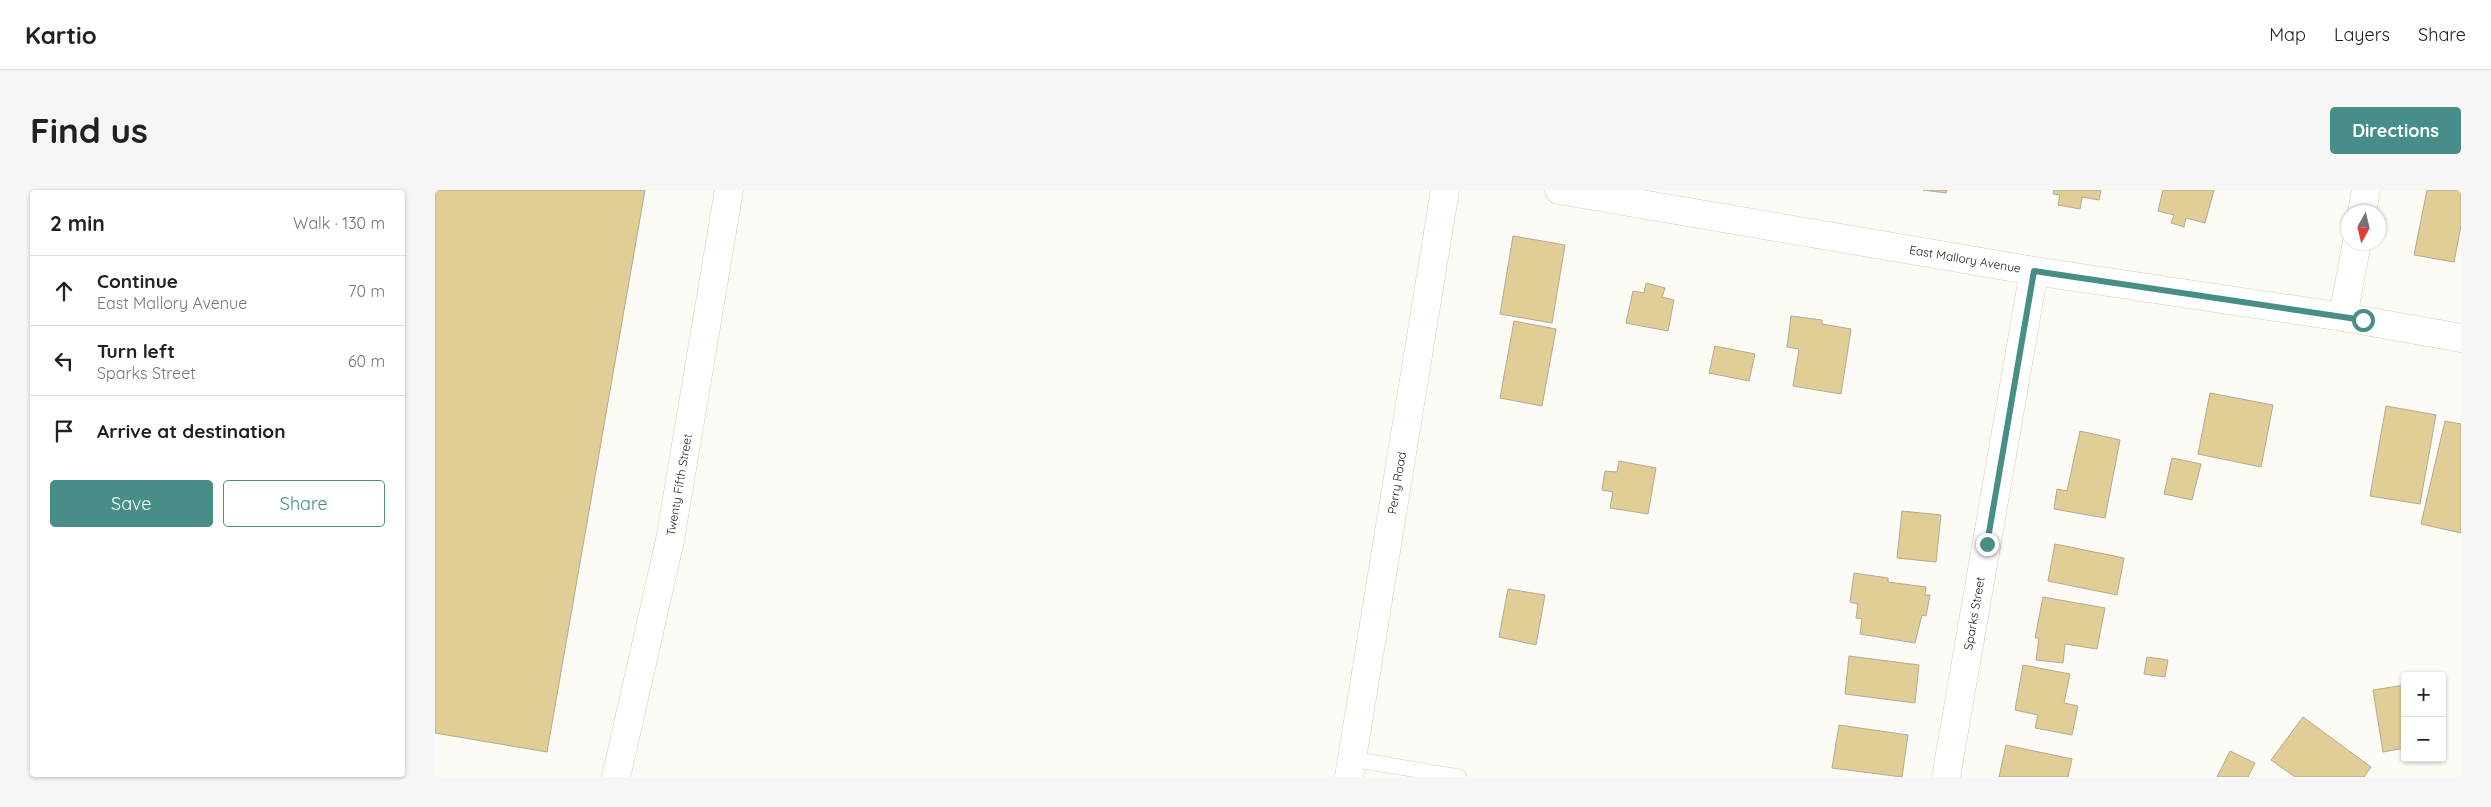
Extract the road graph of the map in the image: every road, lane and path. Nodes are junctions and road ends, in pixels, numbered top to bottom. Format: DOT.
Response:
graph roads {
  1 [pos="729,190"];
  2 [pos="1445,190"];
  3 [pos="1559,190"];
  4 [pos="2366,190"];
  5 [pos="2363,205"];
  6 [pos="2355,250"];
  7 [pos="2034,271"];
  8 [pos="2343,316"];
  9 [pos="2461,338"];
  10 [pos="1350,768"];
  11 [pos="617,777"];
  12 [pos="1459,777"];
  13 [pos="1946,777"];
  1 -- 11 [label="street, Twenty Fifth Street"];
  2 -- 10 [label="street, Perry Road"];
  3 -- 7 [label="street, East Mallory Avenue"];
  4 -- 5 [label="street"];
  6 -- 8 [label="street"];
  7 -- 8 [label="street, East Mallory Avenue"];
  7 -- 13 [label="street, Sparks Street"];
  8 -- 9 [label="street, East Mallory Avenue"];
  10 -- 12 [label="lane"];
}
